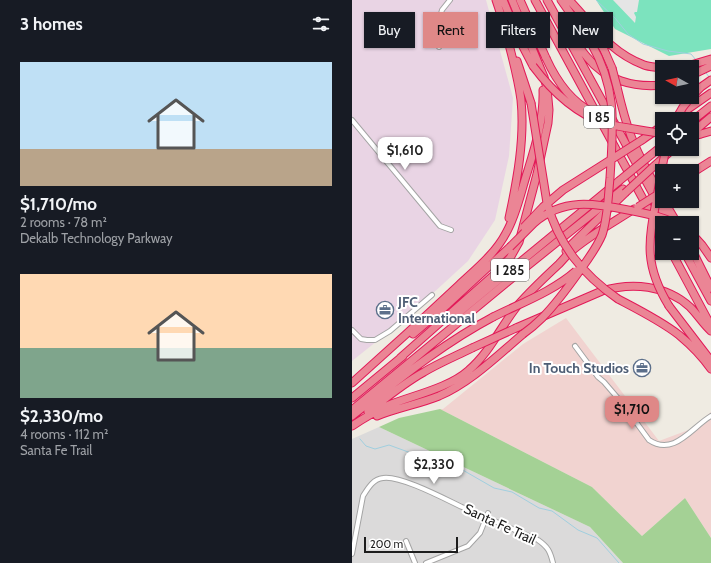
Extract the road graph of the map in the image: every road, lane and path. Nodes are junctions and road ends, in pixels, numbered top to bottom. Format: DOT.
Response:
graph roads {
  1 [pos="450,0"];
  2 [pos="496,0"];
  3 [pos="503,0"];
  4 [pos="512,0"];
  5 [pos="520,0"];
  6 [pos="535,0"];
  7 [pos="547,0"];
  8 [pos="561,0"];
  9 [pos="568,0"];
  10 [pos="441,12"];
  11 [pos="500,12"];
  12 [pos="558,20"];
  13 [pos="509,48"];
  14 [pos="513,48"];
  15 [pos="574,48"];
  16 [pos="580,48"];
  17 [pos="711,59"];
  18 [pos="699,63"];
  19 [pos="536,66"];
  20 [pos="711,66"];
  21 [pos="655,67"];
  22 [pos="699,72"];
  23 [pos="711,80"];
  24 [pos="655,86"];
  25 [pos="699,89"];
  26 [pos="711,93"];
  27 [pos="711,106"];
  28 [pos="683,112"];
  29 [pos="699,116"];
  30 [pos="711,117"];
  31 [pos="352,120"];
  32 [pos="699,128"];
  33 [pos="646,131"];
  34 [pos="655,131"];
  35 [pos="711,132"];
  36 [pos="655,133"];
  37 [pos="699,133"];
  38 [pos="655,152"];
  39 [pos="665,156"];
  40 [pos="665,156"];
  41 [pos="711,161"];
  42 [pos="699,169"];
  43 [pos="655,184"];
  44 [pos="624,191"];
  45 [pos="655,196"];
  46 [pos="657,216"];
  47 [pos="665,216"];
  48 [pos="655,221"];
  49 [pos="451,230"];
  50 [pos="699,242"];
  51 [pos="509,245"];
  52 [pos="711,258"];
  53 [pos="676,260"];
  54 [pos="689,260"];
  55 [pos="697,260"];
  56 [pos="586,263"];
  57 [pos="480,266"];
  58 [pos="546,275"];
  59 [pos="711,288"];
  60 [pos="432,294"];
  61 [pos="711,301"];
  62 [pos="711,326"];
  63 [pos="352,330"];
  64 [pos="711,331"];
  65 [pos="575,346"];
  66 [pos="400,358"];
  67 [pos="711,361"];
  68 [pos="711,369"];
  69 [pos="352,383"];
  70 [pos="352,398"];
  71 [pos="352,410"];
  72 [pos="352,416"];
  73 [pos="711,416"];
  74 [pos="352,426"];
  75 [pos="487,515"];
  76 [pos="406,541"];
  77 [pos="352,554"];
  78 [pos="436,561"];
  79 [pos="415,563"];
  80 [pos="426,563"];
  81 [pos="552,563"];
  1 -- 10 [label="street"];
  2 -- 11 [label="highway"];
  3 -- 19 [label="highway"];
  4 -- 19 [label="highway"];
  5 -- 33 [label="highway, bridge"];
  6 -- 48 [label="highway, I 85"];
  7 -- 12 [label="highway, I 85"];
  8 -- 56 [label="highway, bridge"];
  9 -- 21 [label="highway"];
  9 -- 43 [label="highway, bridge"];
  13 -- 57 [label="highway"];
  14 -- 68 [label="highway, bridge"];
  15 -- 47 [label="highway, I 85"];
  16 -- 24 [label="highway"];
  17 -- 18 [label="highway"];
  19 -- 33 [label="highway, bridge"];
  19 -- 57 [label="highway"];
  19 -- 66 [label="highway"];
  20 -- 22 [label="highway"];
  23 -- 25 [label="highway"];
  26 -- 28 [label="highway"];
  27 -- 29 [label="highway"];
  30 -- 32 [label="highway"];
  31 -- 49 [label="street"];
  33 -- 36 [label="highway, bridge"];
  34 -- 51 [label="highway, bridge"];
  35 -- 37 [label="highway"];
  38 -- 66 [label="highway, I 285, bridge"];
  39 -- 67 [label="highway, bridge"];
  40 -- 44 [label="highway, I 285, bridge"];
  41 -- 42 [label="highway"];
  44 -- 58 [label="highway"];
  44 -- 71 [label="highway, I 285"];
  45 -- 58 [label="highway, bridge"];
  46 -- 51 [label="highway, bridge"];
  50 -- 52 [label="highway"];
  51 -- 69 [label="highway"];
  53 -- 62 [label="highway"];
  54 -- 61 [label="highway"];
  55 -- 59 [label="highway"];
  56 -- 72 [label="highway, bridge"];
  56 -- 74 [label="highway, bridge"];
  57 -- 69 [label="highway"];
  58 -- 74 [label="highway"];
  60 -- 63 [label="street"];
  64 -- 74 [label="highway, bridge"];
  65 -- 73 [label="street"];
  66 -- 70 [label="highway, I 285"];
  75 -- 77 [label="street, Santa Fe Trail"];
  75 -- 78 [label="street"];
  75 -- 81 [label="street, Santa Fe Trail"];
  76 -- 79 [label="street"];
  78 -- 80 [label="street"];
}
